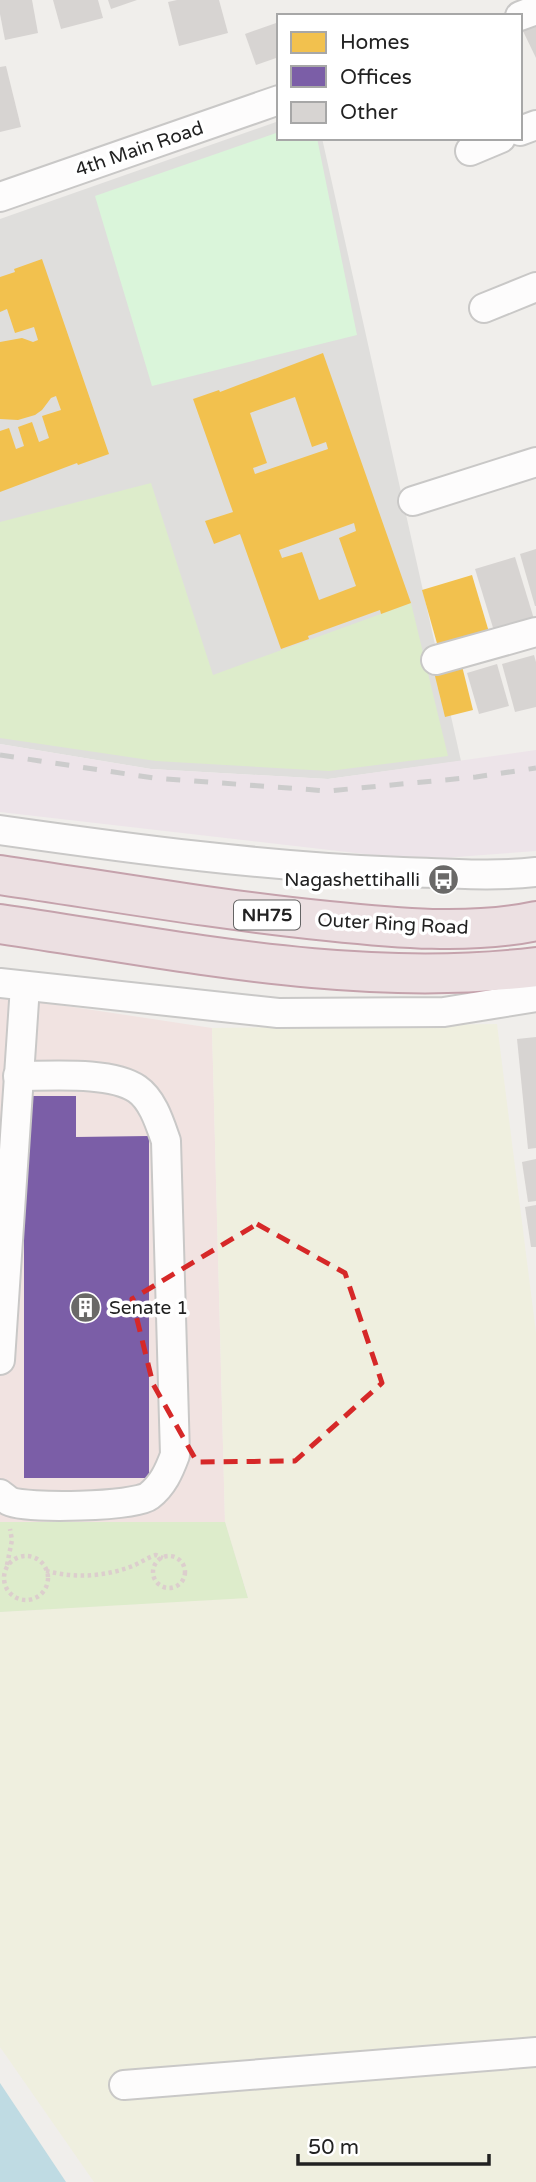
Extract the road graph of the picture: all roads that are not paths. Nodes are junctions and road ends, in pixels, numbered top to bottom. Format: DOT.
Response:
graph roads {
  1 [pos="277,101"];
  2 [pos="496,140"];
  3 [pos="470,150"];
  4 [pos="0,197"];
  5 [pos="536,287"];
  6 [pos="484,308"];
  7 [pos="536,462"];
  8 [pos="413,501"];
  9 [pos="536,632"];
  10 [pos="436,660"];
  11 [pos="0,830"];
  12 [pos="536,872"];
  13 [pos="0,875"];
  14 [pos="536,920"];
  15 [pos="0,924"];
  16 [pos="536,967"];
  17 [pos="12,985"];
  18 [pos="536,997"];
  19 [pos="18,1076"];
  20 [pos="0,1360"];
  21 [pos="4,1497"];
  22 [pos="536,2052"];
  23 [pos="124,2085"];
  1 -- 4 [label="street, 4th Main Road"];
  2 -- 3 [label="street"];
  5 -- 6 [label="street"];
  7 -- 8 [label="street"];
  9 -- 10 [label="street"];
  11 -- 12 [label="street"];
  13 -- 14 [label="highway, Outer Ring Road / NH75"];
  15 -- 16 [label="highway, NH75"];
  17 -- 18 [label="street"];
  17 -- 19 [label="street"];
  19 -- 20 [label="street"];
  19 -- 21 [label="street"];
  22 -- 23 [label="street"];
}
